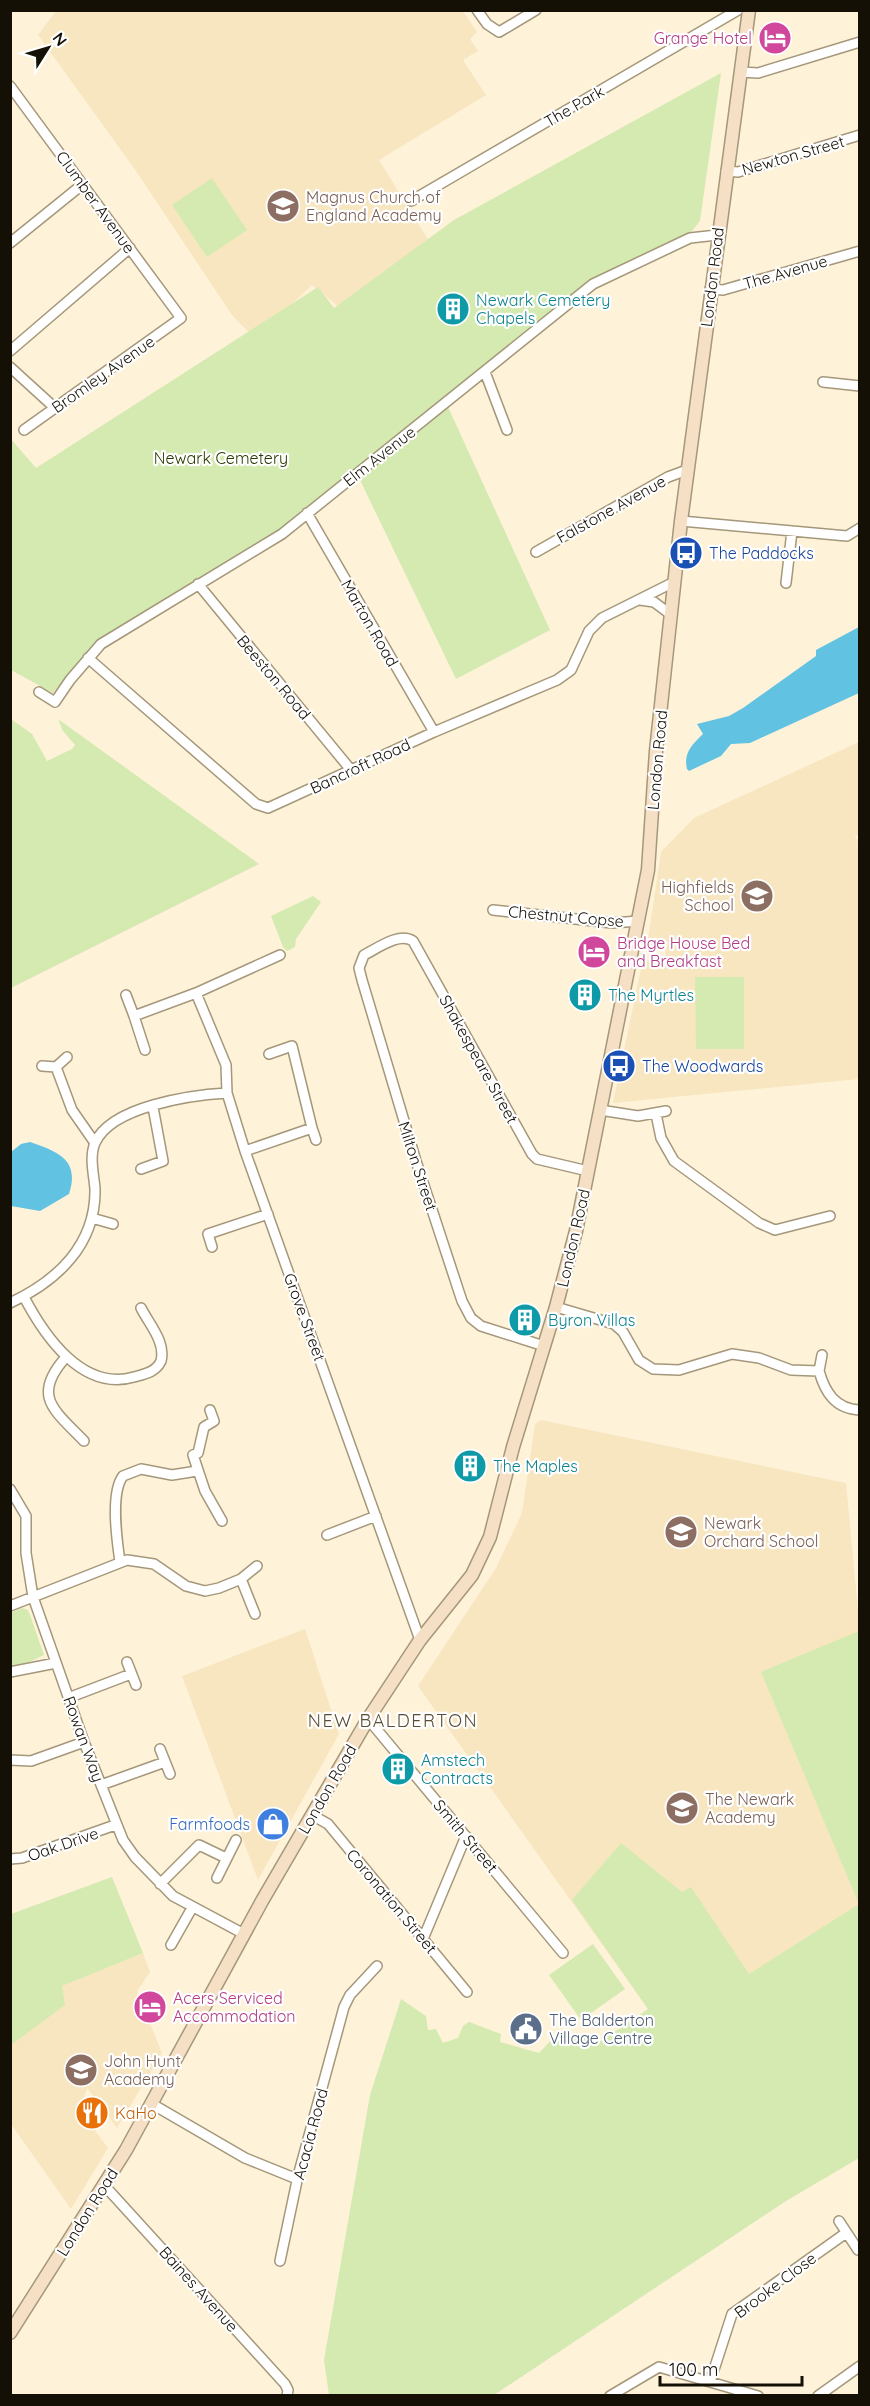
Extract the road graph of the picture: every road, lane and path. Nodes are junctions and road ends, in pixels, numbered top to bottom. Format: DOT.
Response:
graph roads {
  1 [pos="477,10"];
  2 [pos="536,10"];
  3 [pos="738,10"];
  4 [pos="749,10"];
  5 [pos="860,42"];
  6 [pos="740,72"];
  7 [pos="10,86"];
  8 [pos="860,135"];
  9 [pos="726,171"];
  10 [pos="83,184"];
  11 [pos="411,201"];
  12 [pos="717,235"];
  13 [pos="10,243"];
  14 [pos="130,248"];
  15 [pos="860,251"];
  16 [pos="710,289"];
  17 [pos="181,318"];
  18 [pos="10,351"];
  19 [pos="10,367"];
  20 [pos="485,372"];
  21 [pos="823,382"];
  22 [pos="860,386"];
  23 [pos="55,408"];
  24 [pos="24,429"];
  25 [pos="507,430"];
  26 [pos="687,470"];
  27 [pos="307,513"];
  28 [pos="681,521"];
  29 [pos="860,528"];
  30 [pos="792,531"];
  31 [pos="536,552"];
  32 [pos="674,582"];
  33 [pos="786,583"];
  34 [pos="198,585"];
  35 [pos="640,600"];
  36 [pos="670,614"];
  37 [pos="88,658"];
  38 [pos="39,692"];
  39 [pos="55,702"];
  40 [pos="49,710"];
  41 [pos="434,732"];
  42 [pos="351,770"];
  43 [pos="493,910"];
  44 [pos="639,921"];
  45 [pos="382,945"];
  46 [pos="280,955"];
  47 [pos="196,993"];
  48 [pos="126,995"];
  49 [pos="134,1016"];
  50 [pos="145,1050"];
  51 [pos="269,1054"];
  52 [pos="67,1058"];
  53 [pos="42,1066"];
  54 [pos="56,1067"];
  55 [pos="227,1093"];
  56 [pos="153,1107"];
  57 [pos="600,1110"];
  58 [pos="666,1111"];
  59 [pos="656,1114"];
  60 [pos="312,1128"];
  61 [pos="316,1140"];
  62 [pos="95,1143"];
  63 [pos="245,1151"];
  64 [pos="141,1169"];
  65 [pos="588,1171"];
  66 [pos="268,1214"];
  67 [pos="830,1216"];
  68 [pos="92,1218"];
  69 [pos="113,1224"];
  70 [pos="212,1247"];
  71 [pos="24,1297"];
  72 [pos="10,1303"];
  73 [pos="556,1307"];
  74 [pos="141,1308"];
  75 [pos="147,1319"];
  76 [pos="136,1325"];
  77 [pos="544,1346"];
  78 [pos="822,1355"];
  79 [pos="66,1357"];
  80 [pos="819,1371"];
  81 [pos="210,1410"];
  82 [pos="860,1410"];
  83 [pos="78,1438"];
  84 [pos="198,1471"];
  85 [pos="10,1489"];
  86 [pos="376,1516"];
  87 [pos="222,1521"];
  88 [pos="327,1535"];
  89 [pos="120,1562"];
  90 [pos="257,1566"];
  91 [pos="241,1579"];
  92 [pos="33,1598"];
  93 [pos="10,1606"];
  94 [pos="255,1614"];
  95 [pos="420,1640"];
  96 [pos="127,1662"];
  97 [pos="56,1663"];
  98 [pos="10,1672"];
  99 [pos="131,1674"];
  100 [pos="136,1685"];
  101 [pos="68,1698"];
  102 [pos="368,1719"];
  103 [pos="84,1742"];
  104 [pos="160,1749"];
  105 [pos="10,1760"];
  106 [pos="165,1762"];
  107 [pos="170,1774"];
  108 [pos="101,1785"];
  109 [pos="312,1815"];
  110 [pos="115,1825"];
  111 [pos="466,1836"];
  112 [pos="236,1840"];
  113 [pos="226,1858"];
  114 [pos="10,1859"];
  115 [pos="217,1878"];
  116 [pos="160,1884"];
  117 [pos="192,1908"];
  118 [pos="244,1934"];
  119 [pos="423,1939"];
  120 [pos="171,1945"];
  121 [pos="563,1953"];
  122 [pos="377,1966"];
  123 [pos="467,1992"];
  124 [pos="152,2104"];
  125 [pos="297,2179"];
  126 [pos="104,2186"];
  127 [pos="838,2221"];
  128 [pos="846,2234"];
  129 [pos="858,2250"];
  130 [pos="280,2261"];
  131 [pos="10,2333"];
  132 [pos="860,2366"];
  133 [pos="710,2382"];
  134 [pos="727,2391"];
  135 [pos="830,2392"];
  136 [pos="287,2396"];
  137 [pos="610,2396"];
  138 [pos="758,2396"];
  139 [pos="818,2396"];
  1 -- 2 [label="street"];
  3 -- 11 [label="street, The Park"];
  4 -- 6 [label="main road, London Road"];
  5 -- 6 [label="street"];
  6 -- 9 [label="main road, London Road"];
  7 -- 10 [label="street, Clumber Avenue"];
  8 -- 9 [label="street, Newton Street"];
  9 -- 12 [label="main road, London Road"];
  10 -- 13 [label="street"];
  10 -- 14 [label="street, Clumber Avenue"];
  12 -- 16 [label="main road, London Road"];
  12 -- 20 [label="street, Elm Avenue"];
  14 -- 17 [label="street, Clumber Avenue"];
  14 -- 18 [label="street"];
  15 -- 16 [label="street, The Avenue"];
  16 -- 26 [label="main road, London Road"];
  17 -- 23 [label="street, Bromley Avenue"];
  19 -- 23 [label="street"];
  20 -- 25 [label="street"];
  20 -- 27 [label="street, Elm Avenue"];
  21 -- 22 [label="street"];
  23 -- 24 [label="street, Bromley Avenue"];
  26 -- 28 [label="main road, London Road"];
  26 -- 31 [label="street, Falstone Avenue"];
  27 -- 34 [label="street, Elm Avenue"];
  27 -- 41 [label="street, Marton Road"];
  28 -- 30 [label="street"];
  28 -- 32 [label="main road, London Road"];
  29 -- 30 [label="street"];
  30 -- 33 [label="street"];
  32 -- 35 [label="street, Bancroft Road"];
  32 -- 36 [label="main road, London Road"];
  34 -- 37 [label="street, Elm Avenue"];
  34 -- 42 [label="street, Beeston Road"];
  35 -- 36 [label="street"];
  35 -- 41 [label="street, Bancroft Road"];
  36 -- 44 [label="main road, London Road"];
  37 -- 39 [label="street, Elm Avenue"];
  37 -- 42 [label="street, Bancroft Road"];
  38 -- 39 [label="street"];
  39 -- 40 [label="street, Elm Avenue"];
  41 -- 42 [label="street, Bancroft Road"];
  43 -- 44 [label="street, Chestnut Copse"];
  44 -- 57 [label="main road, London Road"];
  45 -- 65 [label="street, Shakespeare Street"];
  45 -- 77 [label="street, Milton Street"];
  46 -- 47 [label="street"];
  47 -- 49 [label="street"];
  47 -- 55 [label="street, Grove Street"];
  48 -- 49 [label="street"];
  49 -- 50 [label="street"];
  51 -- 60 [label="street"];
  52 -- 54 [label="street"];
  53 -- 54 [label="street"];
  54 -- 62 [label="street"];
  55 -- 56 [label="street"];
  55 -- 63 [label="street, Grove Street"];
  56 -- 62 [label="street"];
  56 -- 64 [label="street"];
  57 -- 59 [label="street"];
  57 -- 65 [label="main road, London Road"];
  58 -- 59 [label="street"];
  59 -- 67 [label="street"];
  60 -- 61 [label="street"];
  60 -- 63 [label="street"];
  62 -- 68 [label="street"];
  63 -- 66 [label="street, Grove Street"];
  65 -- 73 [label="main road, London Road"];
  66 -- 70 [label="street"];
  66 -- 86 [label="street, Grove Street"];
  68 -- 69 [label="street"];
  68 -- 71 [label="street"];
  71 -- 72 [label="street"];
  71 -- 79 [label="street"];
  73 -- 77 [label="main road, London Road"];
  73 -- 80 [label="street"];
  74 -- 75 [label="street"];
  75 -- 76 [label="street"];
  75 -- 79 [label="street"];
  77 -- 95 [label="main road, London Road"];
  78 -- 80 [label="street"];
  79 -- 83 [label="street"];
  80 -- 82 [label="street"];
  81 -- 84 [label="street"];
  84 -- 87 [label="street"];
  84 -- 89 [label="street"];
  85 -- 92 [label="street, Rowan Way"];
  86 -- 88 [label="street"];
  86 -- 95 [label="street, Grove Street"];
  89 -- 91 [label="street"];
  89 -- 92 [label="street"];
  90 -- 91 [label="street"];
  91 -- 94 [label="street"];
  92 -- 93 [label="street"];
  92 -- 97 [label="street, Rowan Way"];
  95 -- 102 [label="main road, London Road"];
  96 -- 99 [label="street"];
  97 -- 98 [label="street"];
  97 -- 101 [label="street, Rowan Way"];
  99 -- 100 [label="street"];
  99 -- 101 [label="street"];
  101 -- 103 [label="street, Rowan Way"];
  102 -- 109 [label="main road, London Road"];
  102 -- 111 [label="street, Smith Street"];
  103 -- 105 [label="street"];
  103 -- 108 [label="street, Rowan Way"];
  104 -- 106 [label="street"];
  106 -- 107 [label="street"];
  106 -- 108 [label="street"];
  108 -- 110 [label="street, Rowan Way"];
  109 -- 118 [label="main road, London Road"];
  109 -- 119 [label="street, Coronation Street"];
  110 -- 114 [label="street, Oak Drive"];
  110 -- 116 [label="street, Rowan Way"];
  111 -- 119 [label="street"];
  111 -- 121 [label="street, Smith Street"];
  112 -- 113 [label="street"];
  113 -- 115 [label="street"];
  113 -- 116 [label="street"];
  116 -- 117 [label="street, Rowan Way"];
  117 -- 118 [label="street, Rowan Way"];
  117 -- 120 [label="street"];
  118 -- 124 [label="main road, London Road"];
  119 -- 123 [label="street, Coronation Street"];
  122 -- 125 [label="street, Acacia Road"];
  124 -- 125 [label="street"];
  124 -- 126 [label="main road, London Road"];
  125 -- 130 [label="street, Acacia Road"];
  126 -- 131 [label="main road, London Road"];
  126 -- 136 [label="street, Baines Avenue"];
  127 -- 128 [label="street"];
  128 -- 129 [label="street"];
  128 -- 133 [label="street, Brooke Close"];
  132 -- 135 [label="street"];
  133 -- 134 [label="street"];
  133 -- 137 [label="street"];
  134 -- 138 [label="street"];
  135 -- 139 [label="street"];
}
